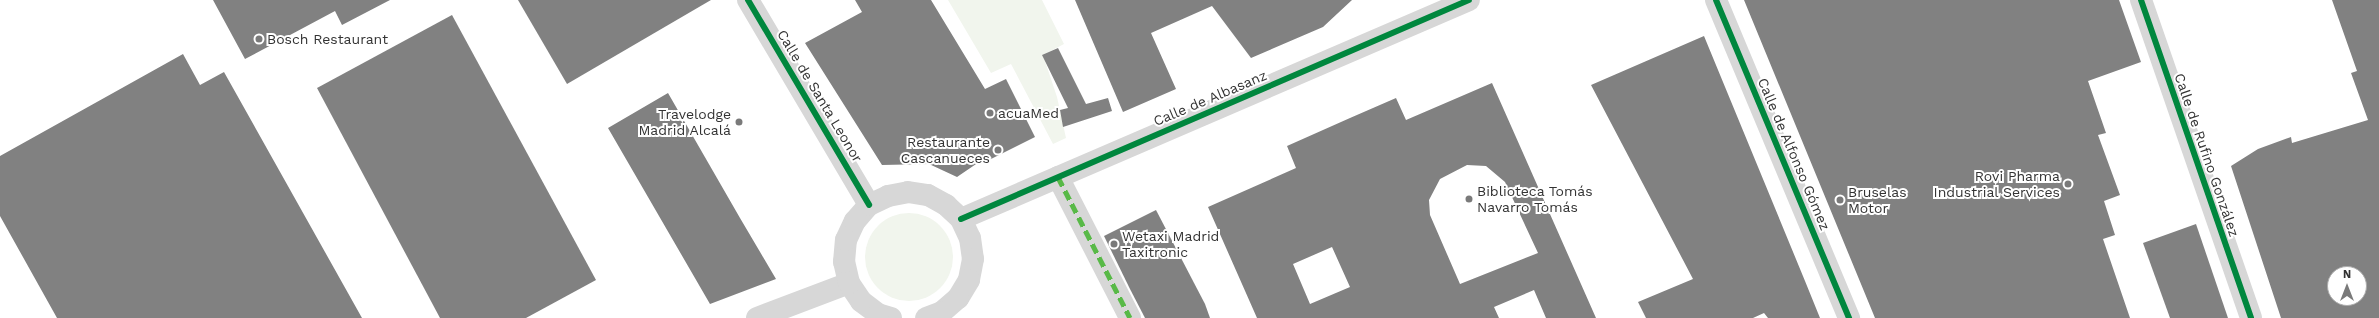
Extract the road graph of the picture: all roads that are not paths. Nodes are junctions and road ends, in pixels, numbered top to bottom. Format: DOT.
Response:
graph roads {
  1 [pos="748,0"];
  2 [pos="1469,0"];
  3 [pos="1716,0"];
  4 [pos="2141,0"];
  5 [pos="1058,177"];
  6 [pos="870,205"];
  7 [pos="961,219"];
  8 [pos="849,283"];
  9 [pos="937,316"];
  10 [pos="757,318"];
  11 [pos="891,318"];
  12 [pos="1130,318"];
  13 [pos="1849,318"];
  14 [pos="2251,318"];
  1 -- 6 [label="street, Calle de Santa Leonor"];
  2 -- 5 [label="street, Calle de Albasanz"];
  3 -- 13 [label="street, Calle de Alfonso Gómez"];
  4 -- 14 [label="street, Calle de Rufino González"];
  5 -- 7 [label="street, Calle de Albasanz"];
  5 -- 12 [label="street"];
  6 -- 7 [label="street"];
  6 -- 8 [label="street"];
  7 -- 9 [label="street"];
  8 -- 10 [label="street"];
  8 -- 11 [label="street"];
}
